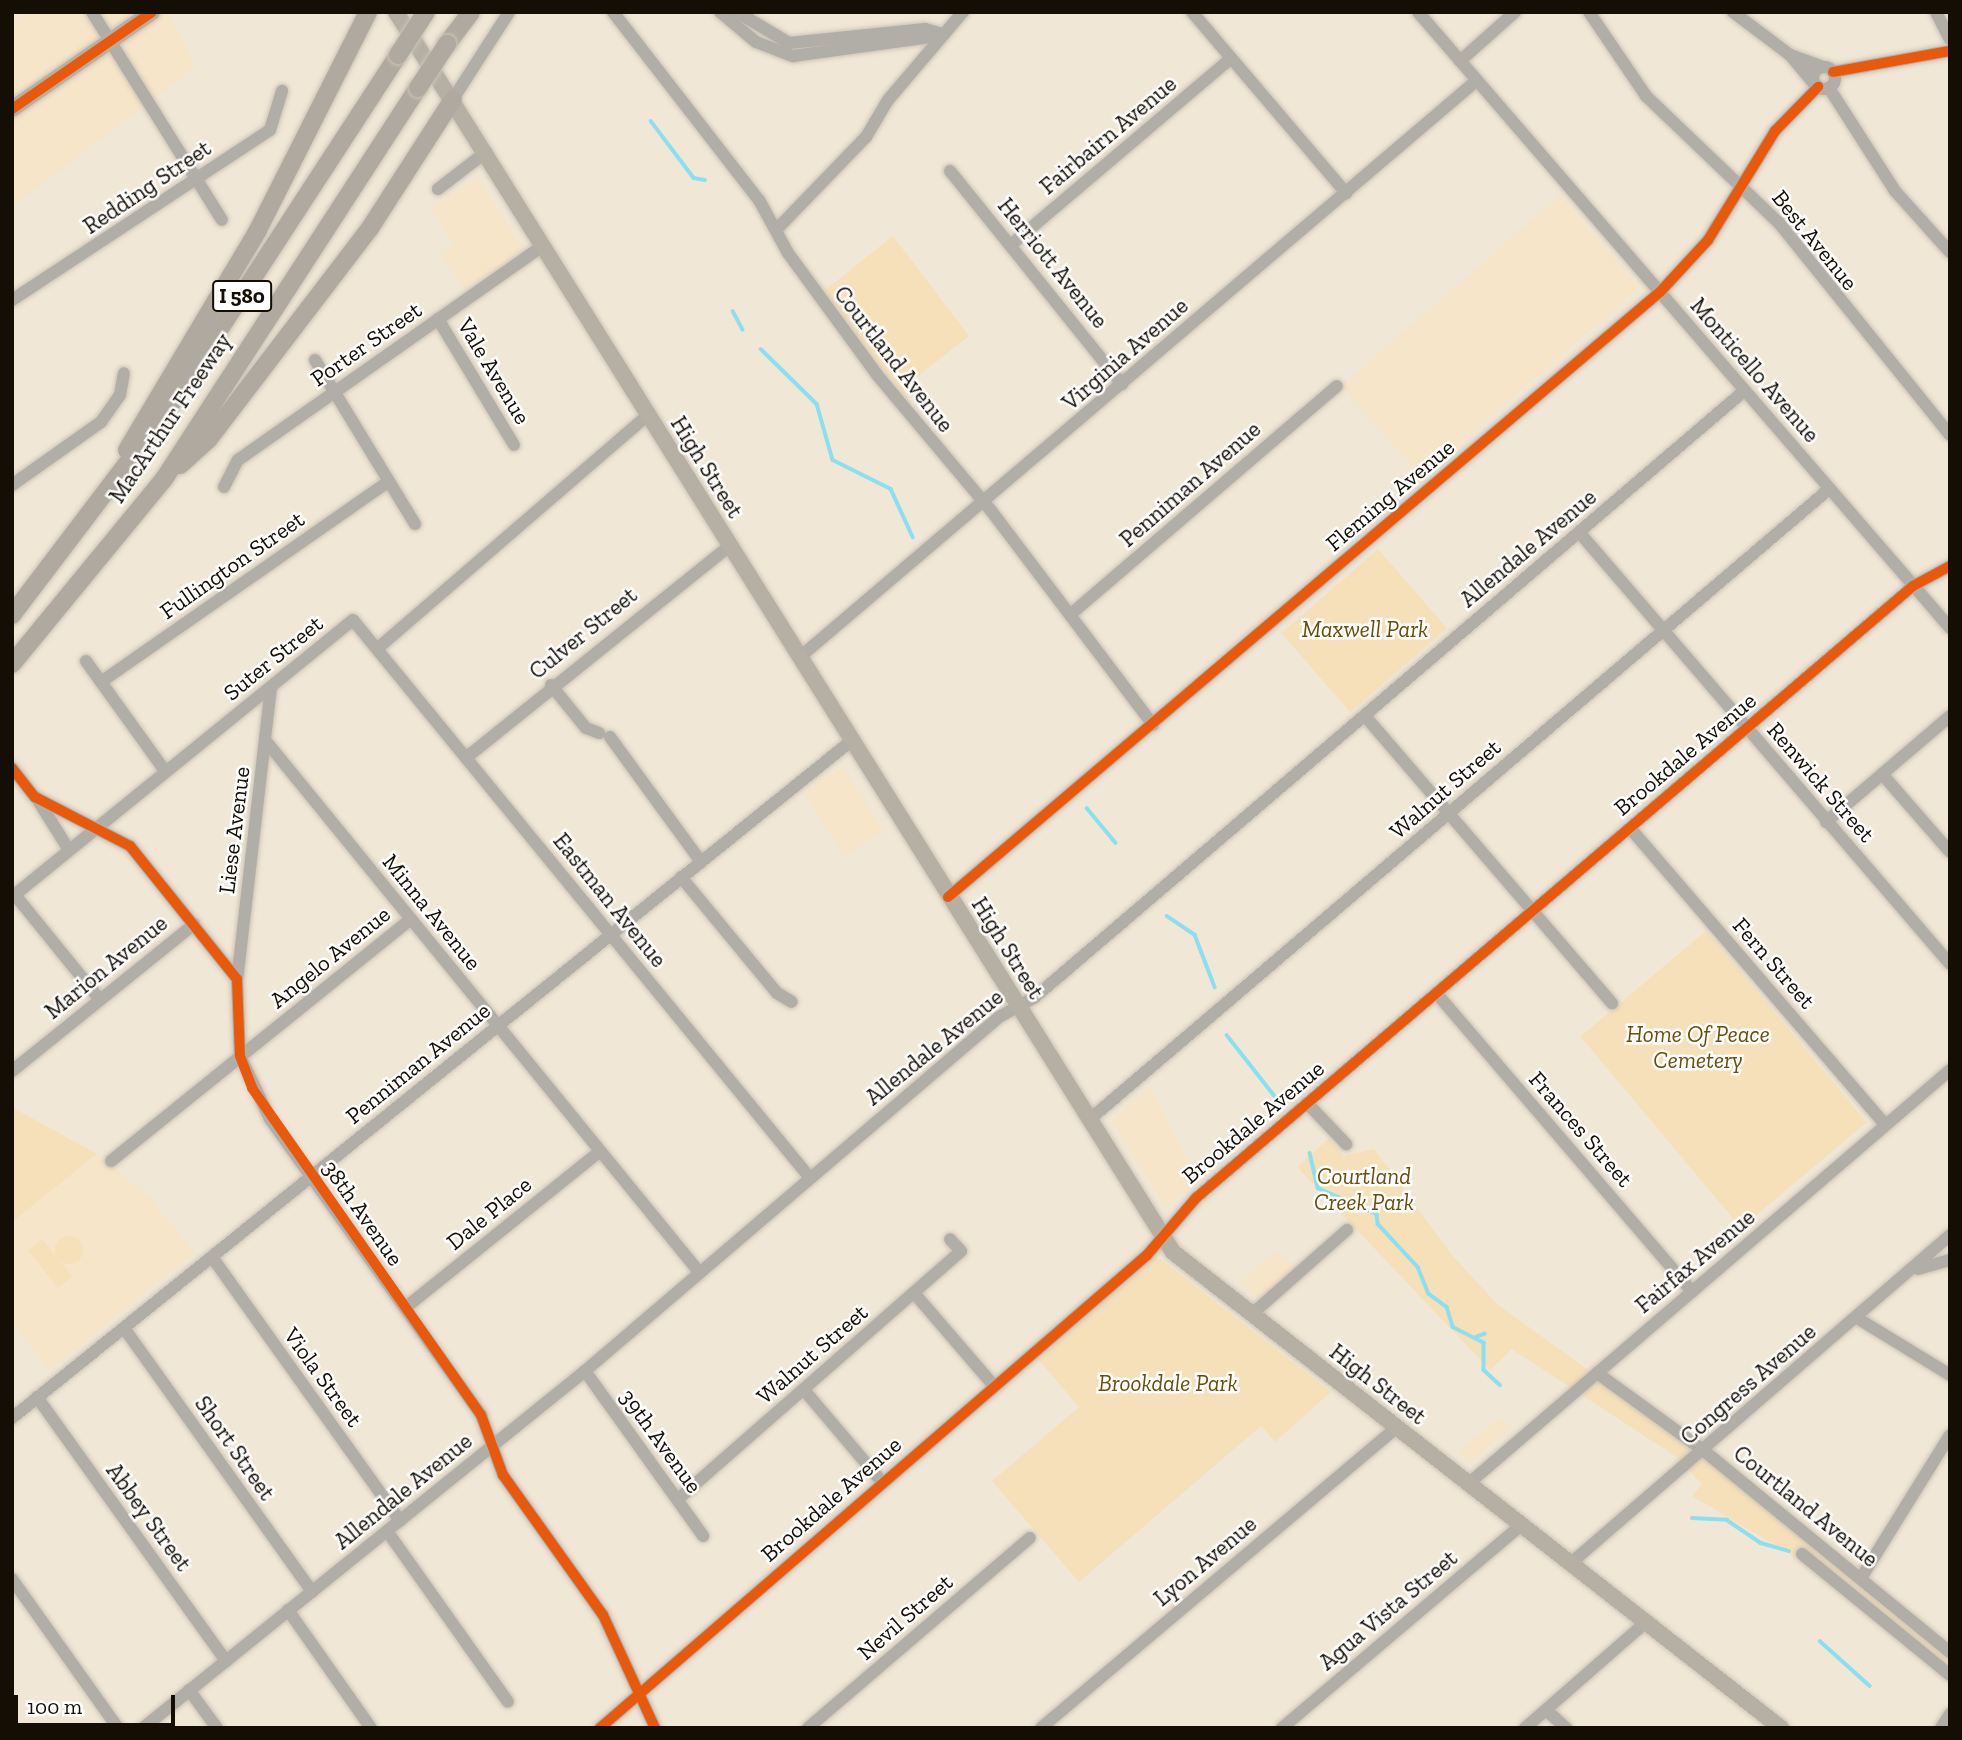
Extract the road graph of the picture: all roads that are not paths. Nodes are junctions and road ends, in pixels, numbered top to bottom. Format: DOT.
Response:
graph roads {
  1 [pos="92,12"];
  2 [pos="152,12"];
  3 [pos="369,12"];
  4 [pos="396,12"];
  5 [pos="426,12"];
  6 [pos="469,12"];
  7 [pos="509,12"];
  8 [pos="613,12"];
  9 [pos="720,12"];
  10 [pos="737,12"];
  11 [pos="962,12"];
  12 [pos="1192,12"];
  13 [pos="1418,12"];
  14 [pos="1515,12"];
  15 [pos="1589,12"];
  16 [pos="1733,12"];
  17 [pos="1936,12"];
  18 [pos="943,34"];
  19 [pos="1950,38"];
  20 [pos="110,41"];
  21 [pos="1950,51"];
  22 [pos="1790,54"];
  23 [pos="1231,58"];
  24 [pos="1460,61"];
  25 [pos="1828,69"];
  26 [pos="1476,81"];
  27 [pos="1820,86"];
  28 [pos="282,91"];
  29 [pos="453,99"];
  30 [pos="12,109"];
  31 [pos="486,152"];
  32 [pos="950,171"];
  33 [pos="197,179"];
  34 [pos="1743,187"];
  35 [pos="438,189"];
  36 [pos="1346,193"];
  37 [pos="222,220"];
  38 [pos="778,228"];
  39 [pos="1013,244"];
  40 [pos="543,246"];
  41 [pos="1950,252"];
  42 [pos="1660,292"];
  43 [pos="12,300"];
  44 [pos="438,319"];
  45 [pos="314,360"];
  46 [pos="124,373"];
  47 [pos="1122,384"];
  48 [pos="1337,386"];
  49 [pos="1744,391"];
  50 [pos="332,392"];
  51 [pos="648,415"];
  52 [pos="1950,435"];
  53 [pos="514,445"];
  54 [pos="164,479"];
  55 [pos="388,482"];
  56 [pos="12,485"];
  57 [pos="225,487"];
  58 [pos="1829,489"];
  59 [pos="983,503"];
  60 [pos="415,524"];
  61 [pos="80,533"];
  62 [pos="1579,533"];
  63 [pos="729,546"];
  64 [pos="1950,566"];
  65 [pos="1913,586"];
  66 [pos="1071,614"];
  67 [pos="12,615"];
  68 [pos="1950,628"];
  69 [pos="1662,630"];
  70 [pos="378,648"];
  71 [pos="800,657"];
  72 [pos="86,661"];
  73 [pos="12,664"];
  74 [pos="101,682"];
  75 [pos="551,685"];
  76 [pos="271,687"];
  77 [pos="1365,716"];
  78 [pos="1950,716"];
  79 [pos="1153,725"];
  80 [pos="1747,729"];
  81 [pos="265,740"];
  82 [pos="851,741"];
  83 [pos="467,757"];
  84 [pos="12,768"];
  85 [pos="165,771"];
  86 [pos="1882,774"];
  87 [pos="35,797"];
  88 [pos="1449,813"];
  89 [pos="1826,821"];
  90 [pos="98,827"];
  91 [pos="1630,828"];
  92 [pos="69,850"];
  93 [pos="1950,852"];
  94 [pos="701,862"];
  95 [pos="681,877"];
  96 [pos="14,896"];
  97 [pos="948,897"];
  98 [pos="1533,911"];
  99 [pos="411,919"];
  100 [pos="194,924"];
  101 [pos="611,933"];
  102 [pos="1950,964"];
  103 [pos="237,979"];
  104 [pos="1437,994"];
  105 [pos="98,997"];
  106 [pos="792,1002"];
  107 [pos="1612,1003"];
  108 [pos="1017,1006"];
  109 [pos="498,1025"];
  110 [pos="240,1056"];
  111 [pos="1950,1070"];
  112 [pos="12,1071"];
  113 [pos="1307,1103"];
  114 [pos="1089,1120"];
  115 [pos="1885,1124"];
  116 [pos="1346,1144"];
  117 [pos="600,1151"];
  118 [pos="111,1161"];
  119 [pos="311,1177"];
  120 [pos="810,1178"];
  121 [pos="1347,1230"];
  122 [pos="1162,1234"];
  123 [pos="1950,1236"];
  124 [pos="950,1239"];
  125 [pos="212,1257"];
  126 [pos="1950,1260"];
  127 [pos="1918,1269"];
  128 [pos="699,1272"];
  129 [pos="1692,1292"];
  130 [pos="914,1293"];
  131 [pos="405,1308"];
  132 [pos="1252,1314"];
  133 [pos="1857,1318"];
  134 [pos="124,1328"];
  135 [pos="585,1371"];
  136 [pos="1597,1373"];
  137 [pos="1950,1375"];
  138 [pos="993,1385"];
  139 [pos="804,1390"];
  140 [pos="37,1397"];
  141 [pos="12,1418"];
  142 [pos="1396,1428"];
  143 [pos="1950,1435"];
  144 [pos="491,1447"];
  145 [pos="1703,1450"];
  146 [pos="882,1482"];
  147 [pos="1468,1484"];
  148 [pos="678,1499"];
  149 [pos="400,1521"];
  150 [pos="1521,1525"];
  151 [pos="387,1531"];
  152 [pos="703,1536"];
  153 [pos="1030,1538"];
  154 [pos="1802,1554"];
  155 [pos="1571,1563"];
  156 [pos="1861,1578"];
  157 [pos="12,1579"];
  158 [pos="312,1592"];
  159 [pos="288,1611"];
  160 [pos="1646,1622"];
  161 [pos="1950,1652"];
  162 [pos="226,1661"];
  163 [pos="1950,1675"];
  164 [pos="189,1690"];
  165 [pos="639,1694"];
  166 [pos="508,1702"];
  167 [pos="1546,1710"];
  168 [pos="1950,1714"];
  169 [pos="118,1728"];
  170 [pos="143,1728"];
  171 [pos="217,1728"];
  172 [pos="371,1728"];
  173 [pos="600,1728"];
  174 [pos="654,1728"];
  175 [pos="808,1728"];
  176 [pos="1041,1728"];
  177 [pos="1282,1728"];
  178 [pos="1525,1728"];
  179 [pos="1566,1728"];
  180 [pos="1782,1728"];
  181 [pos="1941,1728"];
  1 -- 20 [label="street"];
  2 -- 20 [label="main road"];
  3 -- 61 [label="highway"];
  4 -- 29 [label="main road, High Street"];
  5 -- 61 [label="highway, MacArthur Freeway / I 580, bridge"];
  6 -- 54 [label="highway, MacArthur Freeway / I 580, bridge"];
  7 -- 29 [label="street"];
  8 -- 38 [label="street, Courtland Avenue"];
  9 -- 18 [label="street"];
  10 -- 18 [label="street"];
  11 -- 18 [label="street"];
  12 -- 23 [label="street"];
  13 -- 24 [label="street, Monticello Avenue"];
  14 -- 24 [label="street"];
  15 -- 34 [label="street, Best Avenue"];
  16 -- 22 [label="street"];
  17 -- 19 [label="street"];
  18 -- 38 [label="street"];
  20 -- 30 [label="main road"];
  20 -- 33 [label="street"];
  21 -- 25 [label="street"];
  22 -- 25 [label="street"];
  22 -- 27 [label="street"];
  23 -- 36 [label="street"];
  23 -- 39 [label="street, Fairbairn Avenue"];
  24 -- 26 [label="street, Monticello Avenue"];
  25 -- 27 [label="street"];
  25 -- 27 [label="street"];
  26 -- 36 [label="street, Virginia Avenue"];
  26 -- 42 [label="street, Monticello Avenue"];
  27 -- 34 [label="street, Fleming Avenue"];
  27 -- 41 [label="street"];
  28 -- 33 [label="street, Redding Street"];
  29 -- 31 [label="main road, High Street"];
  29 -- 54 [label="highway"];
  31 -- 35 [label="street"];
  31 -- 40 [label="main road, High Street"];
  32 -- 39 [label="street, Herriott Avenue"];
  33 -- 37 [label="street"];
  33 -- 43 [label="street, Redding Street"];
  34 -- 42 [label="street, Fleming Avenue"];
  34 -- 52 [label="street, Best Avenue"];
  36 -- 47 [label="street, Virginia Avenue"];
  38 -- 59 [label="street, Courtland Avenue"];
  39 -- 47 [label="street, Herriott Avenue"];
  40 -- 44 [label="street, Porter Street"];
  40 -- 51 [label="main road, High Street"];
  42 -- 49 [label="street, Monticello Avenue"];
  42 -- 79 [label="street, Fleming Avenue"];
  44 -- 50 [label="street, Porter Street"];
  44 -- 53 [label="street, Vale Avenue"];
  45 -- 50 [label="street"];
  46 -- 56 [label="street"];
  47 -- 59 [label="street, Virginia Avenue"];
  48 -- 66 [label="street, Penniman Avenue"];
  49 -- 58 [label="street, Monticello Avenue"];
  49 -- 62 [label="street, Allendale Avenue"];
  50 -- 55 [label="street"];
  50 -- 57 [label="street, Porter Street"];
  51 -- 63 [label="main road, High Street"];
  51 -- 70 [label="street"];
  54 -- 73 [label="highway, MacArthur Freeway / I 580"];
  55 -- 60 [label="street"];
  55 -- 74 [label="street, Fullington Street"];
  58 -- 65 [label="street, Monticello Avenue"];
  58 -- 69 [label="street, Walnut Street"];
  59 -- 66 [label="street, Courtland Avenue"];
  59 -- 71 [label="street, Virginia Avenue"];
  61 -- 67 [label="highway, MacArthur Freeway / I 580"];
  62 -- 69 [label="street, Renwick Street"];
  62 -- 77 [label="street, Allendale Avenue"];
  63 -- 71 [label="main road, High Street"];
  63 -- 75 [label="street, Culver Street"];
  64 -- 65 [label="street, Brookdale Avenue"];
  65 -- 68 [label="street, Monticello Avenue"];
  65 -- 80 [label="street, Brookdale Avenue"];
  66 -- 79 [label="street, Courtland Avenue"];
  69 -- 80 [label="street, Renwick Street"];
  69 -- 88 [label="street, Walnut Street"];
  70 -- 76 [label="street, Suter Street"];
  70 -- 83 [label="street, Eastman Avenue"];
  71 -- 82 [label="main road, High Street"];
  72 -- 74 [label="street"];
  74 -- 85 [label="street"];
  75 -- 83 [label="street, Culver Street"];
  75 -- 94 [label="street"];
  76 -- 81 [label="street, Liese Avenue"];
  76 -- 85 [label="street, Suter Street"];
  77 -- 88 [label="street"];
  77 -- 108 [label="street, Allendale Avenue"];
  78 -- 86 [label="street"];
  79 -- 97 [label="street, Fleming Avenue"];
  80 -- 89 [label="street, Renwick Street"];
  80 -- 91 [label="street, Brookdale Avenue"];
  81 -- 99 [label="street, Minna Avenue"];
  81 -- 103 [label="street, Liese Avenue"];
  82 -- 94 [label="street, Penniman Avenue"];
  82 -- 97 [label="main road, High Street"];
  83 -- 101 [label="street, Eastman Avenue"];
  84 -- 87 [label="street"];
  85 -- 90 [label="street, Suter Street"];
  86 -- 89 [label="street"];
  86 -- 93 [label="street"];
  87 -- 90 [label="street"];
  87 -- 92 [label="street"];
  88 -- 98 [label="street"];
  88 -- 114 [label="street, Walnut Street"];
  89 -- 102 [label="street, Renwick Street"];
  90 -- 92 [label="street, Suter Street"];
  90 -- 100 [label="street"];
  91 -- 98 [label="street, Brookdale Avenue"];
  91 -- 115 [label="street, Fern Street"];
  92 -- 96 [label="street, Suter Street"];
  94 -- 95 [label="street, Penniman Avenue"];
  95 -- 101 [label="street, Penniman Avenue"];
  95 -- 106 [label="street"];
  96 -- 105 [label="street"];
  97 -- 108 [label="main road, High Street"];
  98 -- 104 [label="street, Brookdale Avenue"];
  98 -- 107 [label="street"];
  99 -- 109 [label="street, Minna Avenue"];
  99 -- 110 [label="street, Angelo Avenue"];
  100 -- 103 [label="street"];
  100 -- 105 [label="street, Marion Avenue"];
  101 -- 109 [label="street, Penniman Avenue"];
  101 -- 120 [label="street, Eastman Avenue"];
  103 -- 110 [label="street, 38th Avenue"];
  104 -- 113 [label="street, Brookdale Avenue"];
  104 -- 129 [label="street, Frances Street"];
  105 -- 112 [label="street, Marion Avenue"];
  108 -- 114 [label="main road, High Street"];
  108 -- 120 [label="street, Allendale Avenue"];
  109 -- 117 [label="street, Minna Avenue"];
  109 -- 119 [label="street, Penniman Avenue"];
  110 -- 118 [label="street, Angelo Avenue"];
  110 -- 119 [label="street, 38th Avenue"];
  111 -- 115 [label="street, Fairfax Avenue"];
  113 -- 116 [label="street"];
  113 -- 122 [label="street, Brookdale Avenue"];
  114 -- 122 [label="main road, High Street"];
  115 -- 129 [label="street, Fairfax Avenue"];
  117 -- 128 [label="street, Minna Avenue"];
  117 -- 131 [label="street, Dale Place"];
  119 -- 125 [label="street, Penniman Avenue"];
  119 -- 131 [label="street, 38th Avenue"];
  120 -- 128 [label="street, Allendale Avenue"];
  121 -- 132 [label="street"];
  122 -- 132 [label="main road, High Street"];
  122 -- 138 [label="street, Brookdale Avenue"];
  123 -- 127 [label="street, Congress Avenue"];
  124 -- 130 [label="street, Walnut Street"];
  125 -- 134 [label="street, Penniman Avenue"];
  125 -- 149 [label="street, Viola Street"];
  126 -- 127 [label="street"];
  127 -- 133 [label="street, Congress Avenue"];
  128 -- 135 [label="street, Allendale Avenue"];
  129 -- 136 [label="street, Fairfax Avenue"];
  130 -- 138 [label="street"];
  130 -- 139 [label="street, Walnut Street"];
  131 -- 144 [label="street, 38th Avenue"];
  132 -- 142 [label="main road, High Street"];
  133 -- 137 [label="street"];
  133 -- 145 [label="street, Congress Avenue"];
  134 -- 140 [label="street, Penniman Avenue"];
  134 -- 158 [label="street, Short Street"];
  135 -- 144 [label="street, Allendale Avenue"];
  135 -- 148 [label="street, 39th Avenue"];
  136 -- 145 [label="street, Courtland Avenue"];
  136 -- 147 [label="street, Fairfax Avenue"];
  138 -- 146 [label="street, Brookdale Avenue"];
  139 -- 146 [label="street"];
  139 -- 148 [label="street, Walnut Street"];
  140 -- 141 [label="street, Penniman Avenue"];
  140 -- 162 [label="street, Abbey Street"];
  142 -- 147 [label="main road, High Street"];
  142 -- 176 [label="street, Lyon Avenue"];
  143 -- 156 [label="street"];
  144 -- 149 [label="street, Allendale Avenue"];
  144 -- 165 [label="street, 38th Avenue"];
  145 -- 155 [label="street, Congress Avenue"];
  145 -- 156 [label="street, Courtland Avenue"];
  146 -- 165 [label="street, Brookdale Avenue"];
  147 -- 150 [label="main road, High Street"];
  148 -- 152 [label="street, 39th Avenue"];
  149 -- 151 [label="street, Allendale Avenue"];
  150 -- 155 [label="main road, High Street"];
  150 -- 177 [label="street, Agua Vista Street"];
  151 -- 158 [label="street, Allendale Avenue"];
  151 -- 166 [label="street"];
  153 -- 175 [label="street, Nevil Street"];
  154 -- 163 [label="street, Courtland Avenue"];
  155 -- 160 [label="main road, High Street"];
  156 -- 161 [label="street, Courtland Avenue"];
  157 -- 169 [label="street"];
  158 -- 159 [label="street, Allendale Avenue"];
  159 -- 162 [label="street, Allendale Avenue"];
  159 -- 172 [label="street"];
  160 -- 167 [label="street"];
  160 -- 180 [label="main road, High Street"];
  162 -- 164 [label="street, Allendale Avenue"];
  164 -- 170 [label="street, Allendale Avenue"];
  164 -- 171 [label="street"];
  165 -- 173 [label="street, Brookdale Avenue"];
  165 -- 174 [label="street, 38th Avenue"];
  167 -- 178 [label="street"];
  167 -- 179 [label="street"];
  168 -- 181 [label="street"];
}
